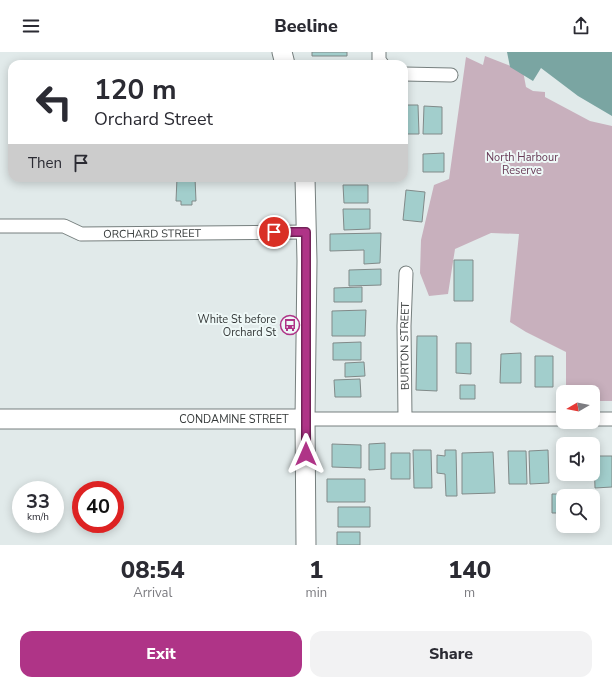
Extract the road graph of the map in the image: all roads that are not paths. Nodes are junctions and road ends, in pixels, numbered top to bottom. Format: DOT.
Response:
graph roads {
  1 [pos="408,74"];
  2 [pos="451,75"];
  3 [pos="305,182"];
  4 [pos="0,226"];
  5 [pos="306,232"];
  6 [pos="406,273"];
  7 [pos="405,418"];
  8 [pos="0,419"];
  9 [pos="305,419"];
  10 [pos="556,419"];
  11 [pos="600,419"];
  12 [pos="612,419"];
  13 [pos="306,545"];
  1 -- 2 [label="street"];
  3 -- 5 [label="street"];
  4 -- 5 [label="street, ORCHARD STREET"];
  5 -- 9 [label="street"];
  6 -- 7 [label="street, BURTON STREET"];
  7 -- 9 [label="street, CONDAMINE STREET"];
  7 -- 10 [label="street, CONDAMINE STREET"];
  8 -- 9 [label="street, CONDAMINE STREET"];
  9 -- 13 [label="street"];
  11 -- 12 [label="street"];
}
